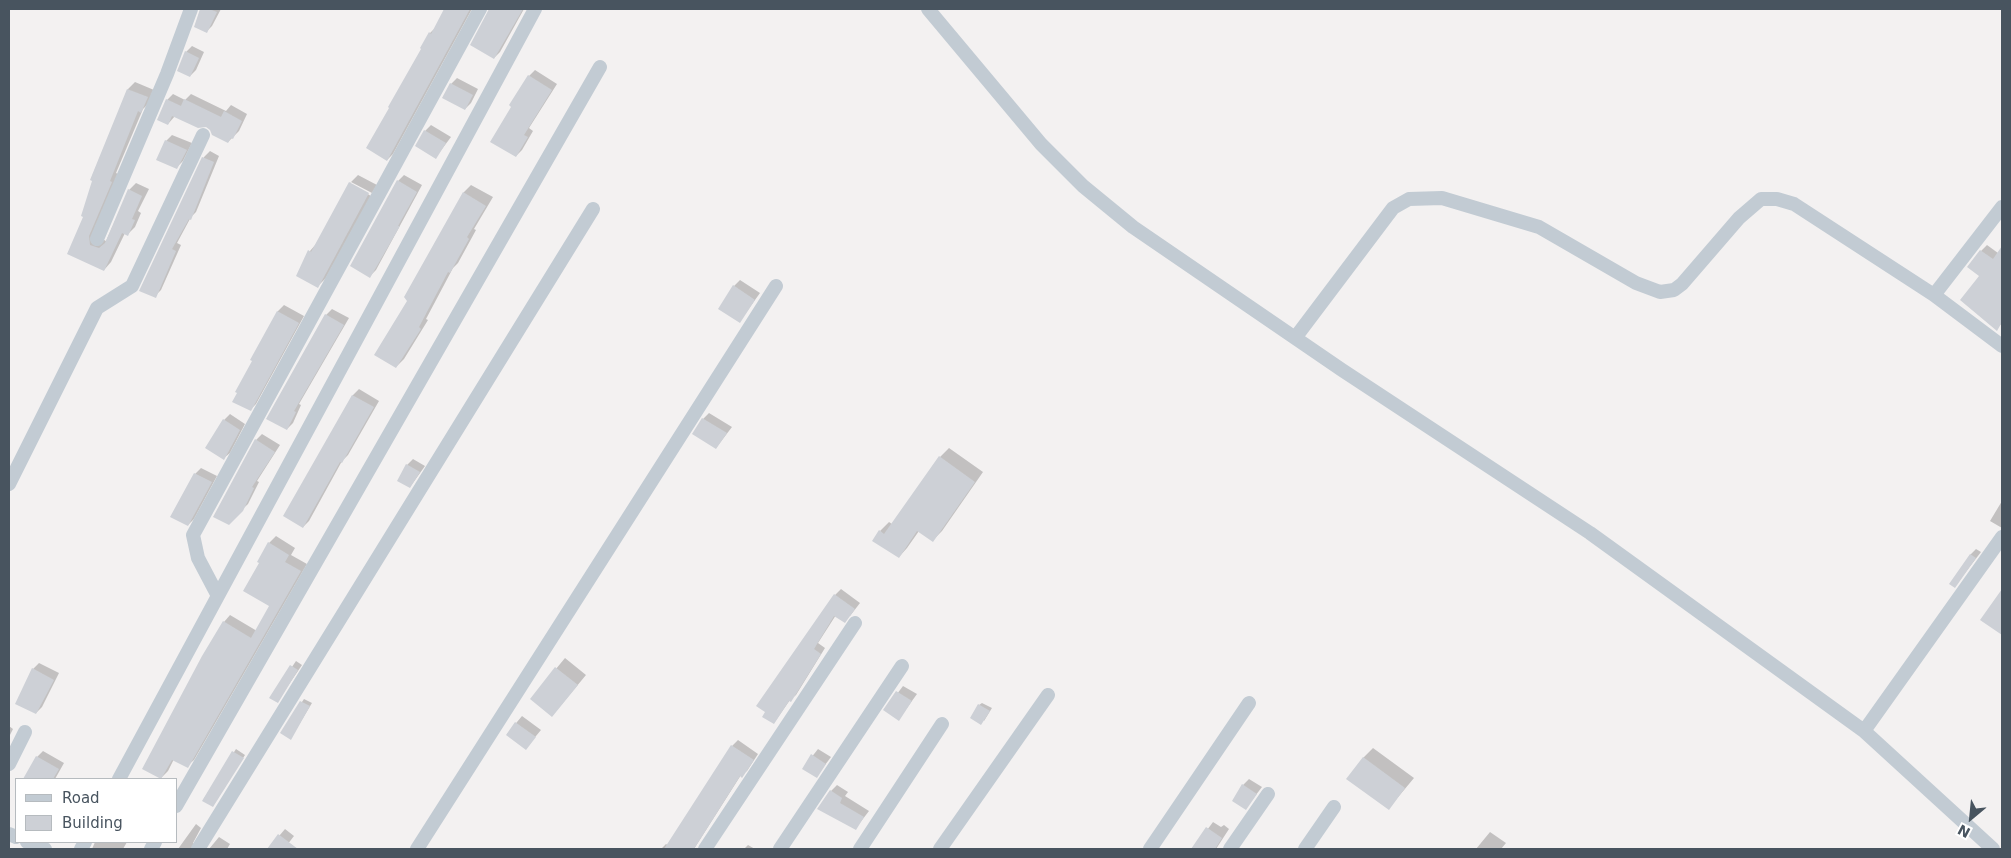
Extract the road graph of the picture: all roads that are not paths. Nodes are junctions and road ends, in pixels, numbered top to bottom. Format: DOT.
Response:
graph roads {
  1 [pos="191,9"];
  2 [pos="480,9"];
  3 [pos="536,9"];
  4 [pos="928,9"];
  5 [pos="600,67"];
  6 [pos="203,135"];
  7 [pos="2002,207"];
  8 [pos="593,209"];
  9 [pos="98,239"];
  10 [pos="776,286"];
  11 [pos="1934,295"];
  12 [pos="1295,338"];
  13 [pos="2001,341"];
  14 [pos="9,484"];
  15 [pos="2002,537"];
  16 [pos="218,596"];
  17 [pos="855,623"];
  18 [pos="902,666"];
  19 [pos="1048,695"];
  20 [pos="1249,703"];
  21 [pos="942,724"];
  22 [pos="1864,731"];
  23 [pos="25,732"];
  24 [pos="9,764"];
  25 [pos="120,778"];
  26 [pos="1268,794"];
  27 [pos="178,803"];
  28 [pos="1334,807"];
  29 [pos="30,843"];
  30 [pos="45,849"];
  31 [pos="198,849"];
  32 [pos="417,849"];
  33 [pos="705,849"];
  34 [pos="780,849"];
  35 [pos="860,849"];
  36 [pos="940,849"];
  37 [pos="1150,849"];
  38 [pos="1230,849"];
  39 [pos="1305,849"];
  40 [pos="1993,849"];
  1 -- 9 [label="street"];
  2 -- 16 [label="street"];
  3 -- 16 [label="street"];
  4 -- 12 [label="street"];
  5 -- 27 [label="street"];
  6 -- 14 [label="street"];
  7 -- 11 [label="street"];
  8 -- 31 [label="street"];
  10 -- 32 [label="street"];
  11 -- 12 [label="street"];
  11 -- 13 [label="street"];
  12 -- 22 [label="street"];
  15 -- 22 [label="street"];
  16 -- 25 [label="street"];
  17 -- 33 [label="street"];
  18 -- 34 [label="street"];
  19 -- 36 [label="street"];
  20 -- 37 [label="street"];
  21 -- 35 [label="street"];
  22 -- 40 [label="street"];
  23 -- 24 [label="street"];
  26 -- 38 [label="street"];
  28 -- 39 [label="street"];
  29 -- 30 [label="street"];
}
